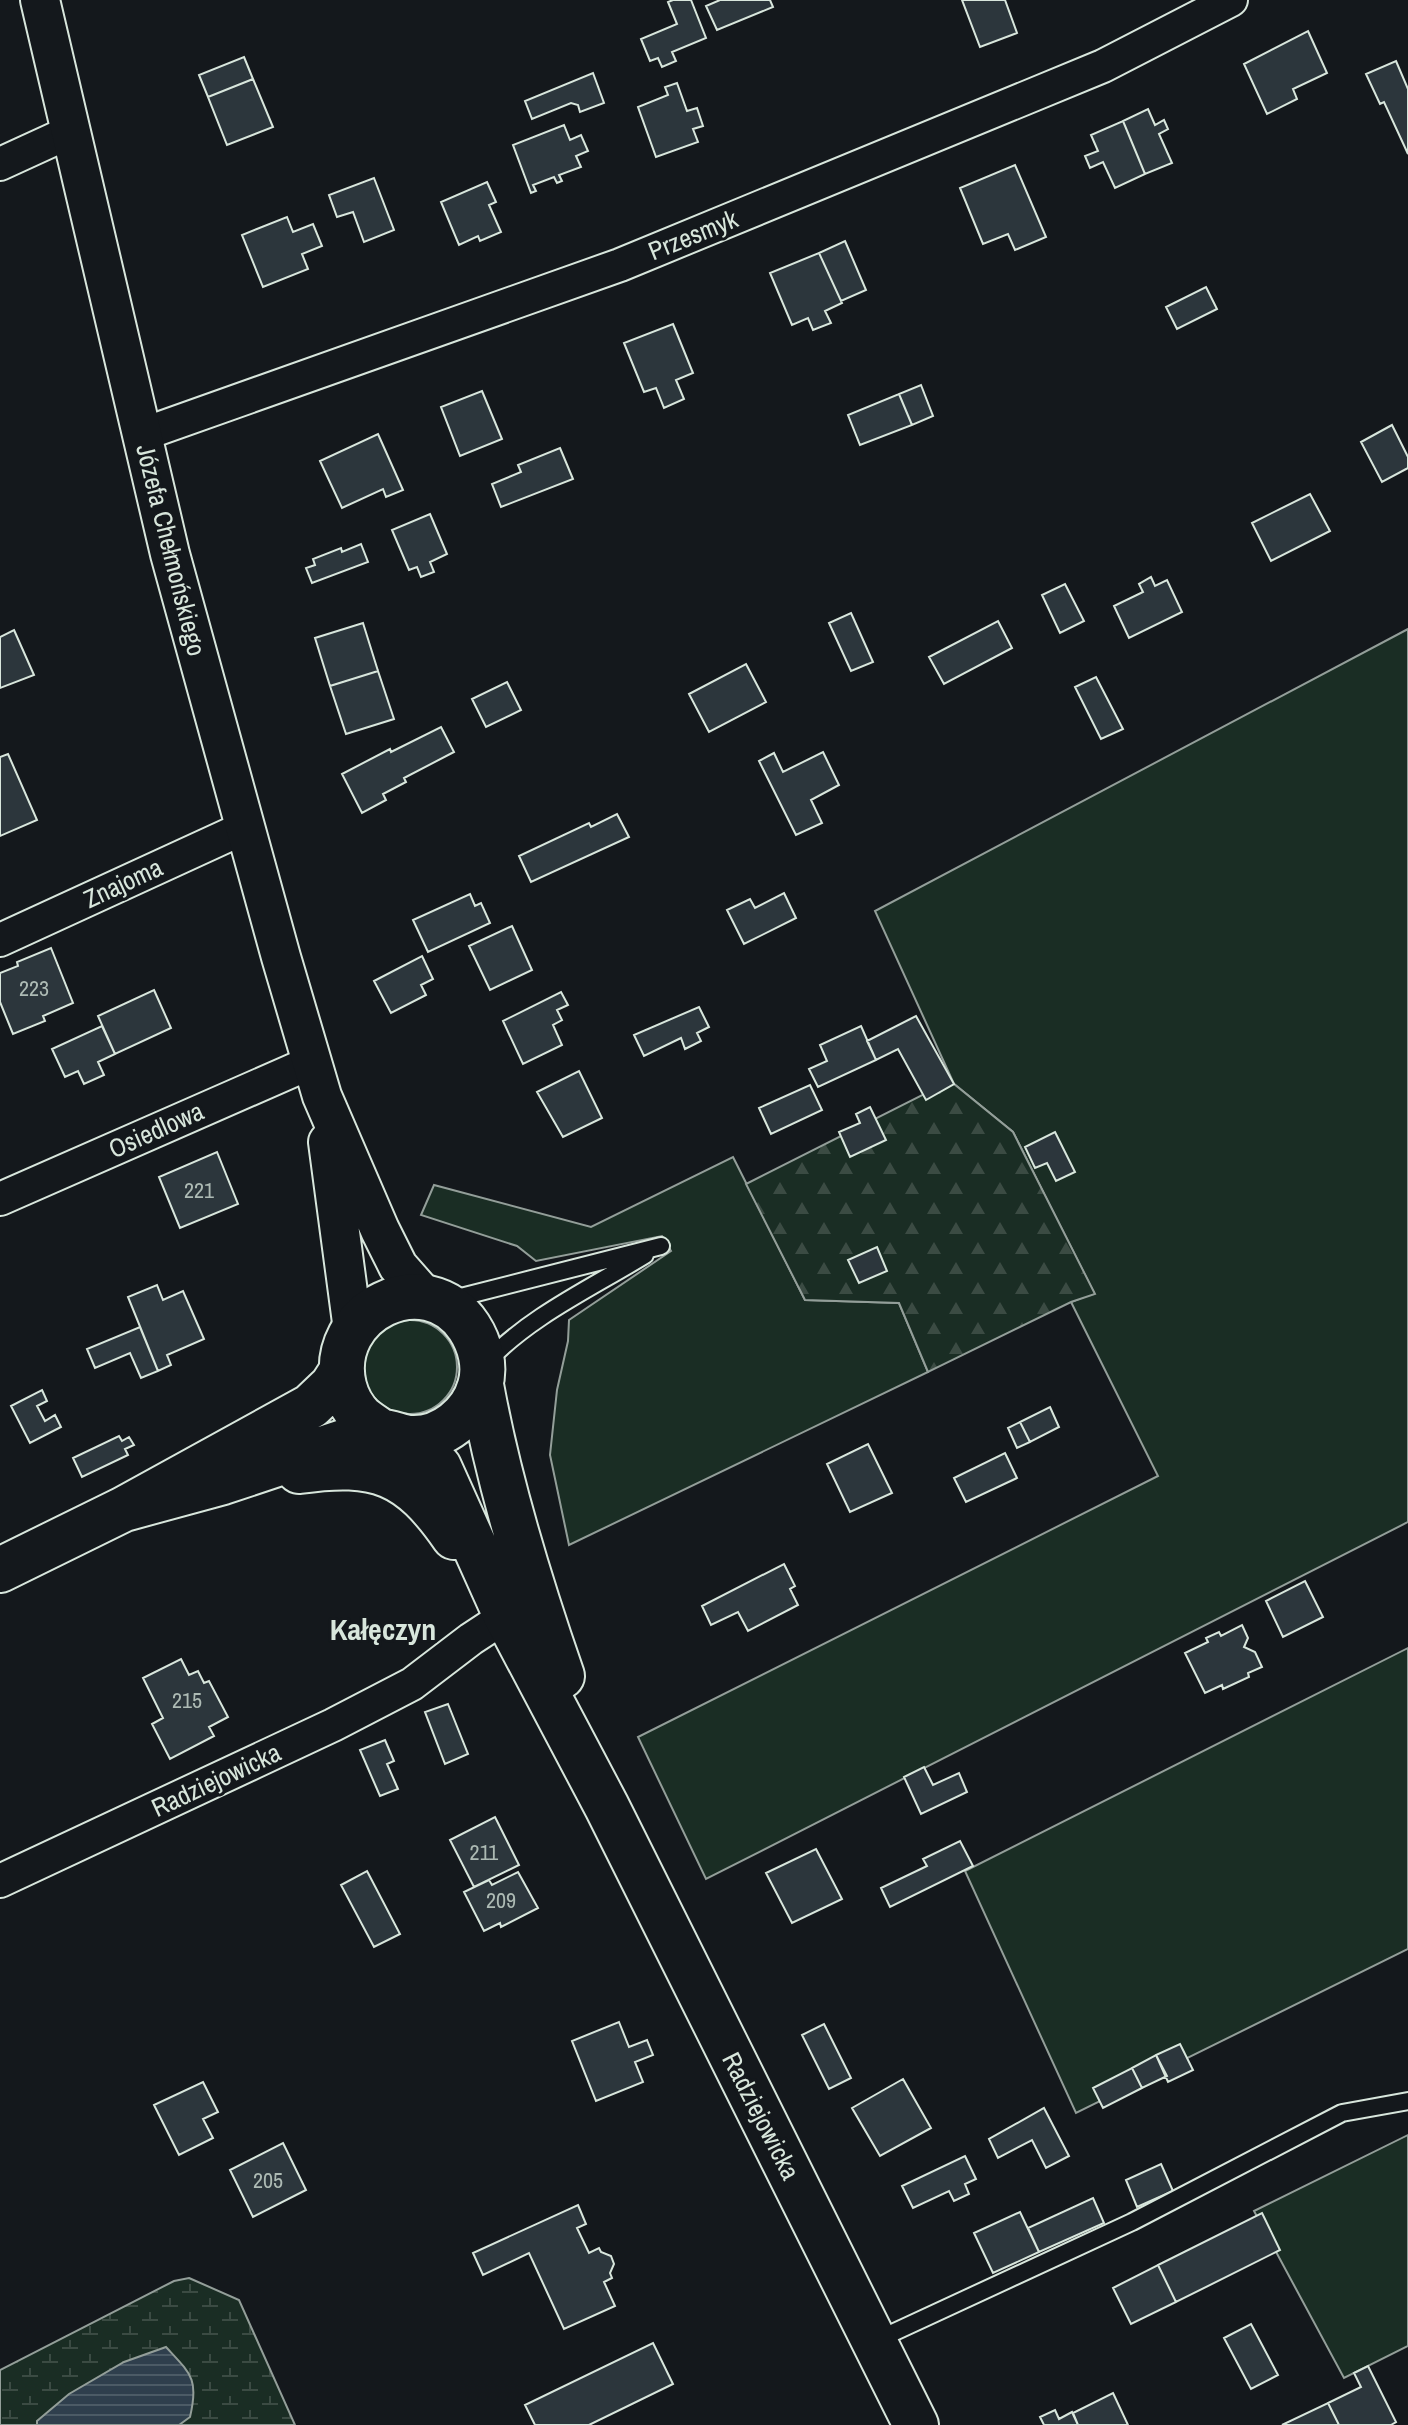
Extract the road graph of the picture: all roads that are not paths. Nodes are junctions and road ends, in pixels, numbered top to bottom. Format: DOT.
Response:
graph roads {
  1 [pos="40,0"];
  2 [pos="1231,0"];
  3 [pos="72,131"];
  4 [pos="0,164"];
  5 [pos="141,435"];
  6 [pos="246,827"];
  7 [pos="0,940"];
  8 [pos="317,1079"];
  9 [pos="0,1199"];
  10 [pos="433,1301"];
  11 [pos="353,1330"];
  12 [pos="341,1372"];
  13 [pos="482,1376"];
  14 [pos="397,1435"];
  15 [pos="223,1482"];
  16 [pos="124,1509"];
  17 [pos="0,1570"];
  18 [pos="506,1616"];
  19 [pos="607,1807"];
  20 [pos="0,1881"];
  21 [pos="1408,2101"];
  22 [pos="874,2341"];
  23 [pos="916,2425"];
  1 -- 3 [label="street, Józefa Chełmońskiego"];
  2 -- 5 [label="street, Przesmyk"];
  3 -- 4 [label="street"];
  3 -- 5 [label="street, Józefa Chełmońskiego"];
  5 -- 6 [label="street, Józefa Chełmońskiego"];
  6 -- 7 [label="street, Znajoma"];
  6 -- 8 [label="street, Józefa Chełmońskiego"];
  8 -- 9 [label="street, Osiedlowa"];
  8 -- 10 [label="street, Józefa Chełmońskiego"];
  8 -- 11 [label="street, Józefa Chełmońskiego"];
  10 -- 11 [label="main road"];
  10 -- 13 [label="main road"];
  10 -- 13 [label="lane"];
  11 -- 12 [label="main road"];
  12 -- 14 [label="main road"];
  12 -- 16 [label="main road"];
  13 -- 14 [label="main road"];
  13 -- 19 [label="main road, Radziejowicka"];
  14 -- 15 [label="main road"];
  14 -- 18 [label="main road, Radziejowicka"];
  15 -- 16 [label="main road"];
  15 -- 18 [label="main road"];
  16 -- 17 [label="main road"];
  18 -- 19 [label="main road, Radziejowicka"];
  18 -- 20 [label="street, Radziejowicka"];
  19 -- 22 [label="main road, Radziejowicka"];
  21 -- 22 [label="lane"];
  22 -- 23 [label="main road, Radziejowicka"];
}
